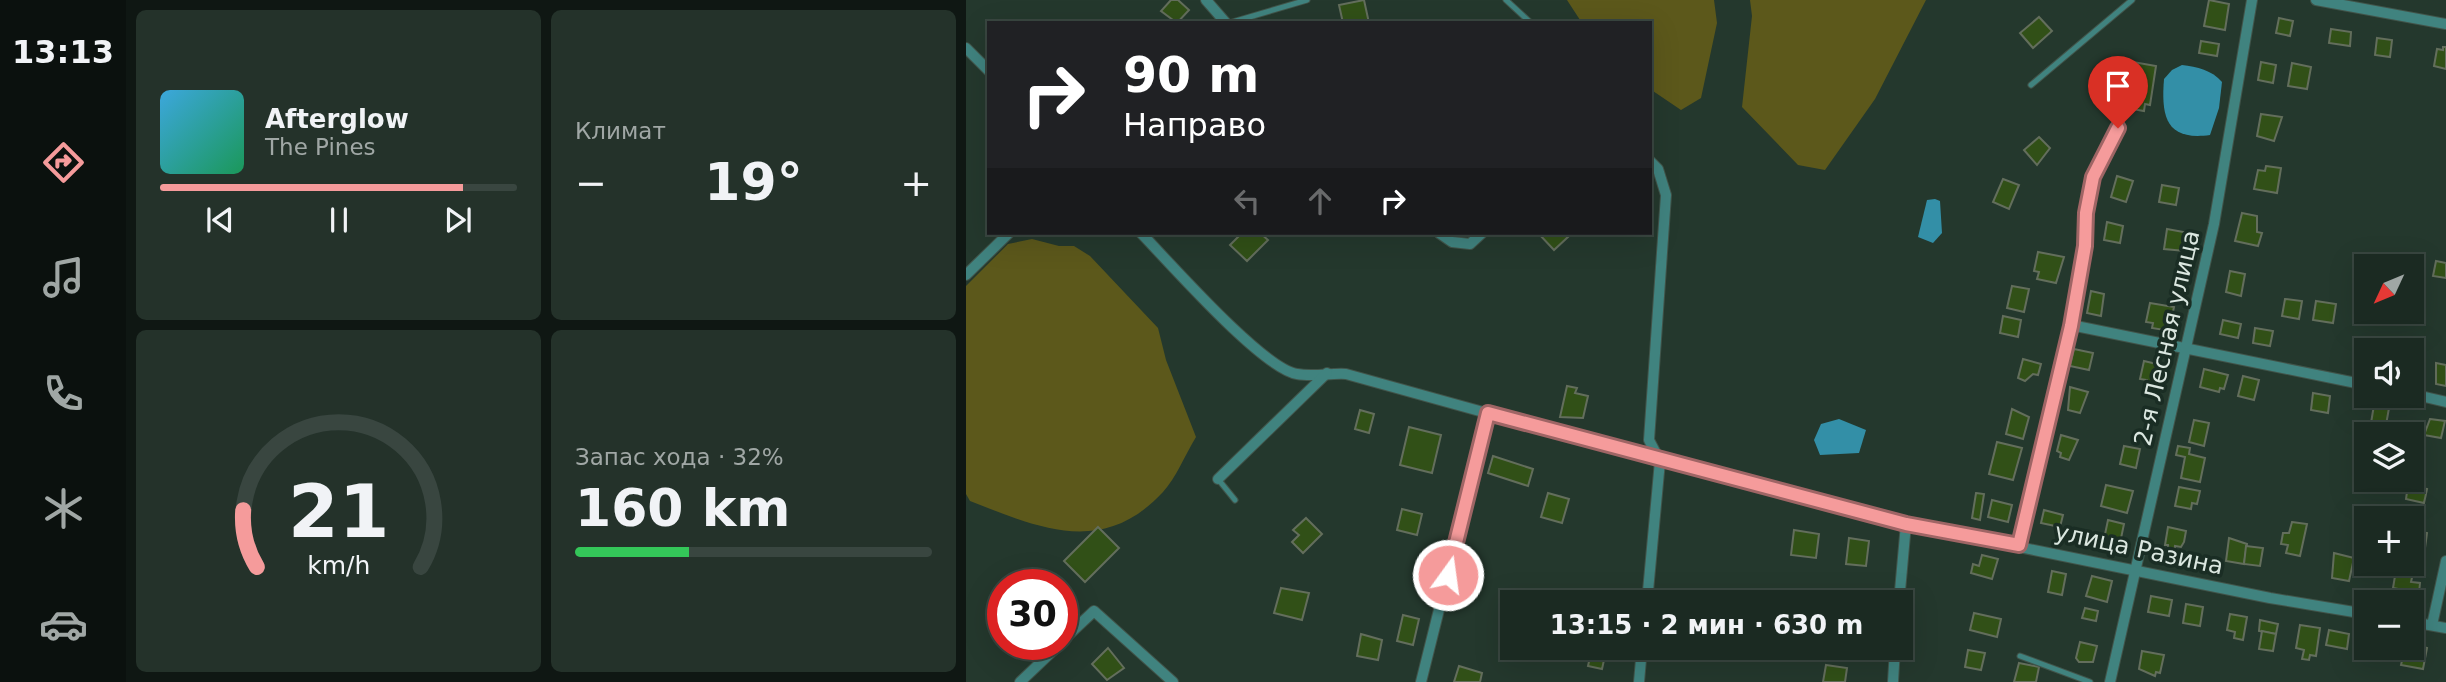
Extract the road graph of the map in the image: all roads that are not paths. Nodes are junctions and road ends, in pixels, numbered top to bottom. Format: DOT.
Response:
graph roads {
  1 [pos="1206,0"];
  2 [pos="1307,0"];
  3 [pos="1506,0"];
  4 [pos="2132,0"];
  5 [pos="2252,0"];
  6 [pos="2316,0"];
  7 [pos="1225,21"];
  8 [pos="1234,21"];
  9 [pos="1529,21"];
  10 [pos="2446,24"];
  11 [pos="966,48"];
  12 [pos="987,69"];
  13 [pos="2031,85"];
  14 [pos="2118,128"];
  15 [pos="1652,163"];
  16 [pos="1007,235"];
  17 [pos="1143,235"];
  18 [pos="1442,235"];
  19 [pos="1480,235"];
  20 [pos="966,275"];
  21 [pos="2071,326"];
  22 [pos="2188,348"];
  23 [pos="1327,373"];
  24 [pos="2354,383"];
  25 [pos="2424,397"];
  26 [pos="2446,402"];
  27 [pos="1488,413"];
  28 [pos="1660,461"];
  29 [pos="1218,479"];
  30 [pos="1235,500"];
  31 [pos="1906,524"];
  32 [pos="2019,545"];
  33 [pos="2446,561"];
  34 [pos="2135,569"];
  35 [pos="1648,590"];
  36 [pos="1900,590"];
  37 [pos="2354,612"];
  38 [pos="2424,624"];
  39 [pos="2432,625"];
  40 [pos="1078,627"];
  41 [pos="2446,628"];
  42 [pos="2021,656"];
  43 [pos="1043,660"];
  44 [pos="1641,660"];
  45 [pos="1894,660"];
  46 [pos="1020,682"];
  47 [pos="1172,682"];
  48 [pos="1421,682"];
  49 [pos="1639,682"];
  50 [pos="1893,682"];
  51 [pos="2090,682"];
  52 [pos="2110,682"];
  1 -- 7 [label="street"];
  2 -- 8 [label="lane"];
  3 -- 9 [label="lane"];
  4 -- 13 [label="lane"];
  5 -- 22 [label="street, 2-я Лесная улица"];
  6 -- 10 [label="street"];
  11 -- 12 [label="street"];
  14 -- 21 [label="street"];
  15 -- 28 [label="street"];
  16 -- 20 [label="street"];
  17 -- 23 [label="street, улица Разина"];
  18 -- 19 [label="street"];
  21 -- 22 [label="street"];
  21 -- 32 [label="street"];
  22 -- 24 [label="street"];
  22 -- 34 [label="street, 2-я Лесная улица"];
  23 -- 27 [label="street, улица Разина"];
  23 -- 29 [label="street"];
  25 -- 26 [label="street"];
  27 -- 28 [label="street, улица Разина"];
  27 -- 48 [label="street"];
  28 -- 31 [label="street, улица Разина"];
  28 -- 35 [label="street"];
  29 -- 30 [label="lane"];
  31 -- 32 [label="street, улица Разина"];
  31 -- 36 [label="street"];
  32 -- 34 [label="street, улица Разина"];
  33 -- 39 [label="street"];
  34 -- 37 [label="street, улица Разина"];
  34 -- 52 [label="street, 2-я Лесная улица"];
  38 -- 39 [label="street"];
  39 -- 41 [label="street"];
  40 -- 47 [label="street"];
  42 -- 51 [label="lane"];
  43 -- 46 [label="street"];
  44 -- 49 [label="street"];
  45 -- 50 [label="street"];
}
